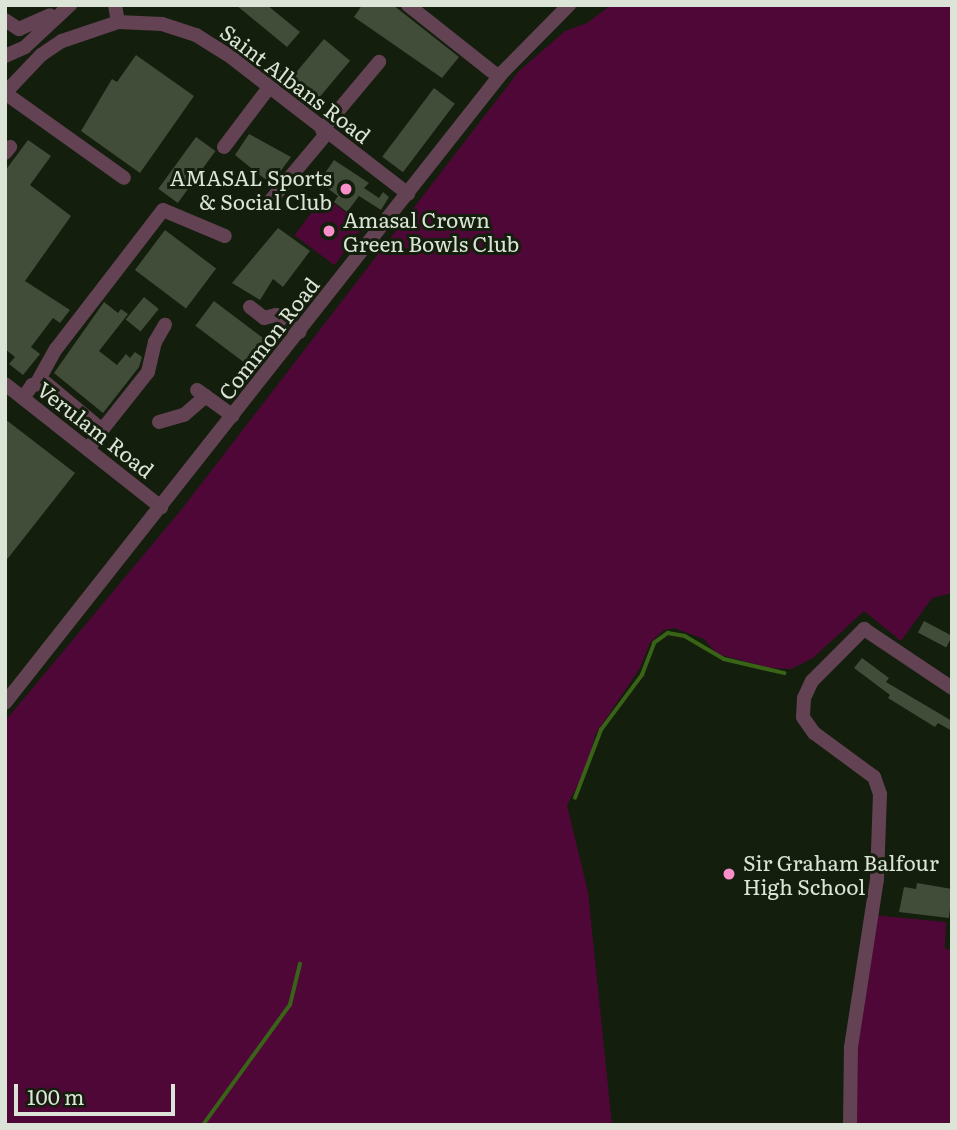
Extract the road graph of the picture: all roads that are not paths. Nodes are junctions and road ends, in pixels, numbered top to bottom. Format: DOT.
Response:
graph roads {
  1 [pos="61,5"];
  2 [pos="70,5"];
  3 [pos="115,5"];
  4 [pos="408,5"];
  5 [pos="569,5"];
  6 [pos="5,20"];
  7 [pos="118,22"];
  8 [pos="5,56"];
  9 [pos="379,62"];
  10 [pos="499,77"];
  11 [pos="273,82"];
  12 [pos="5,93"];
  13 [pos="325,132"];
  14 [pos="224,147"];
  15 [pos="124,178"];
  16 [pos="408,194"];
  17 [pos="271,200"];
  18 [pos="225,236"];
  19 [pos="250,307"];
  20 [pos="165,325"];
  21 [pos="299,332"];
  22 [pos="38,381"];
  23 [pos="5,384"];
  24 [pos="23,398"];
  25 [pos="233,416"];
  26 [pos="159,422"];
  27 [pos="102,430"];
  28 [pos="88,449"];
  29 [pos="161,507"];
  30 [pos="952,688"];
  31 [pos="5,703"];
  32 [pos="850,1125"];
  1 -- 6 [label="street"];
  2 -- 8 [label="street"];
  3 -- 7 [label="street"];
  4 -- 10 [label="street"];
  5 -- 10 [label="street, Common Road"];
  7 -- 11 [label="street, Saint Albans Road"];
  7 -- 12 [label="street, Saint Albans Road"];
  9 -- 13 [label="street"];
  10 -- 16 [label="street, Common Road"];
  11 -- 13 [label="street, Saint Albans Road"];
  11 -- 14 [label="street"];
  12 -- 15 [label="street"];
  13 -- 16 [label="street, Saint Albans Road"];
  13 -- 17 [label="street"];
  16 -- 21 [label="street, Common Road"];
  18 -- 22 [label="street"];
  19 -- 21 [label="street"];
  20 -- 27 [label="street"];
  21 -- 25 [label="street, Common Road"];
  22 -- 24 [label="street"];
  22 -- 27 [label="street"];
  23 -- 24 [label="street, Verulam Road"];
  24 -- 28 [label="street, Verulam Road"];
  25 -- 26 [label="street"];
  25 -- 29 [label="street, Common Road"];
  27 -- 28 [label="street"];
  28 -- 29 [label="street, Verulam Road"];
  29 -- 31 [label="street, Common Road"];
  30 -- 32 [label="street"];
}
